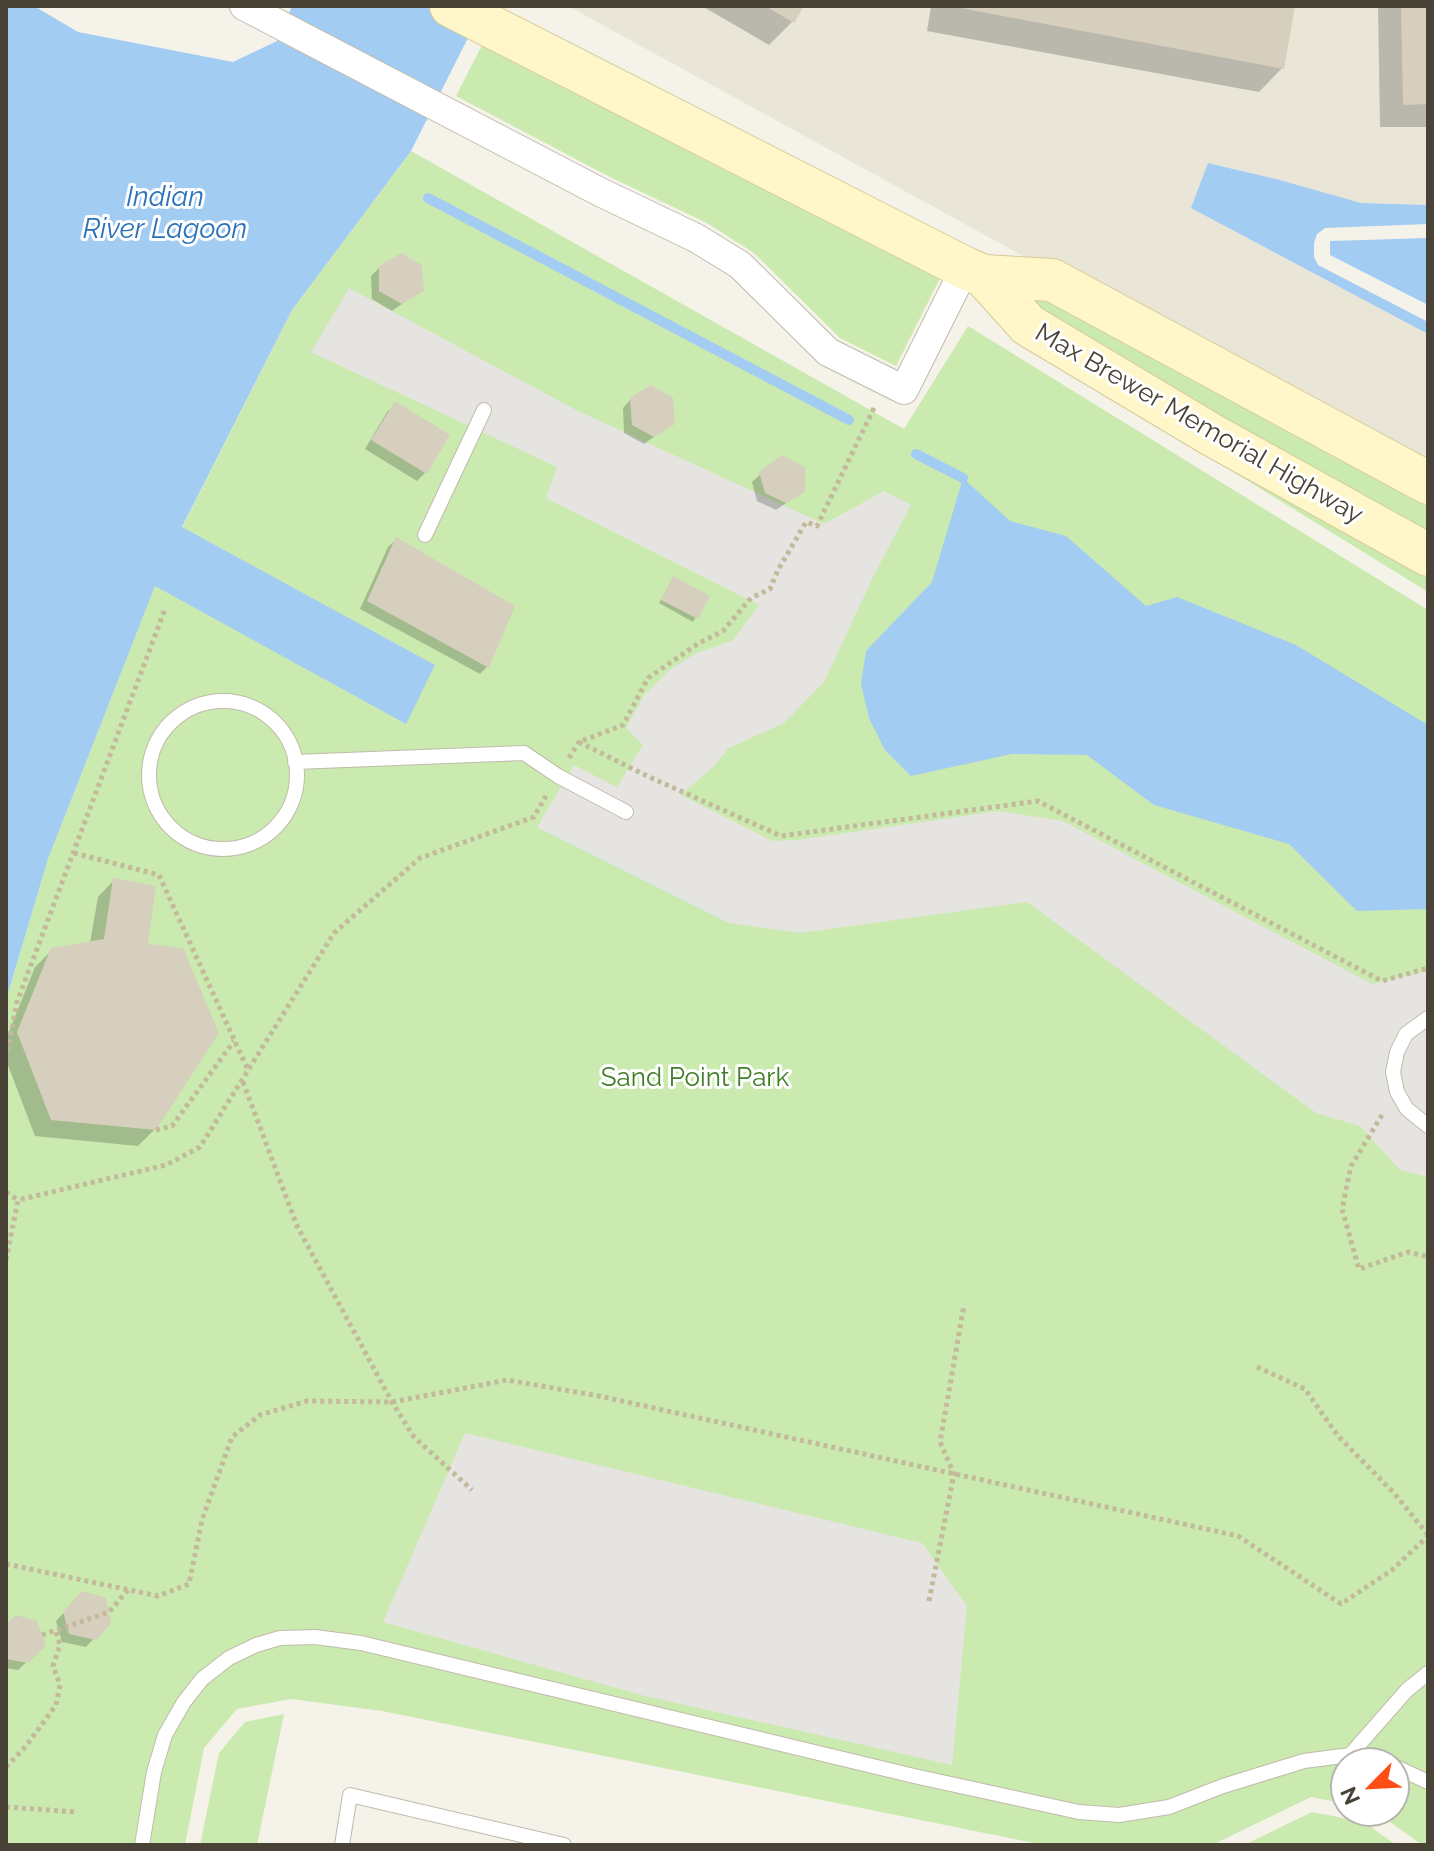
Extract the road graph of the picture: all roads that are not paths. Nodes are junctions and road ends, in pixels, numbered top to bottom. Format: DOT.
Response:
graph roads {
  1 [pos="451,6"];
  2 [pos="251,10"];
  3 [pos="974,272"];
  4 [pos="484,410"];
  5 [pos="1428,483"];
  6 [pos="425,535"];
  7 [pos="1428,555"];
  8 [pos="295,762"];
  9 [pos="626,812"];
  10 [pos="1428,1018"];
  11 [pos="1428,1126"];
  12 [pos="1428,1673"];
  13 [pos="1357,1747"];
  14 [pos="1330,1758"];
  15 [pos="142,1845"];
  16 [pos="342,1845"];
  17 [pos="564,1845"];
  1 -- 3 [label="main road, Max Brewer Memorial Highway"];
  2 -- 3 [label="street"];
  3 -- 5 [label="main road, Max Brewer Memorial Highway"];
  3 -- 7 [label="main road, Max Brewer Memorial Highway"];
  4 -- 6 [label="lane"];
  8 -- 8 [label="lane"];
  8 -- 9 [label="lane"];
  10 -- 11 [label="lane"];
  12 -- 13 [label="lane"];
  14 -- 15 [label="lane"];
  16 -- 17 [label="lane"];
}
